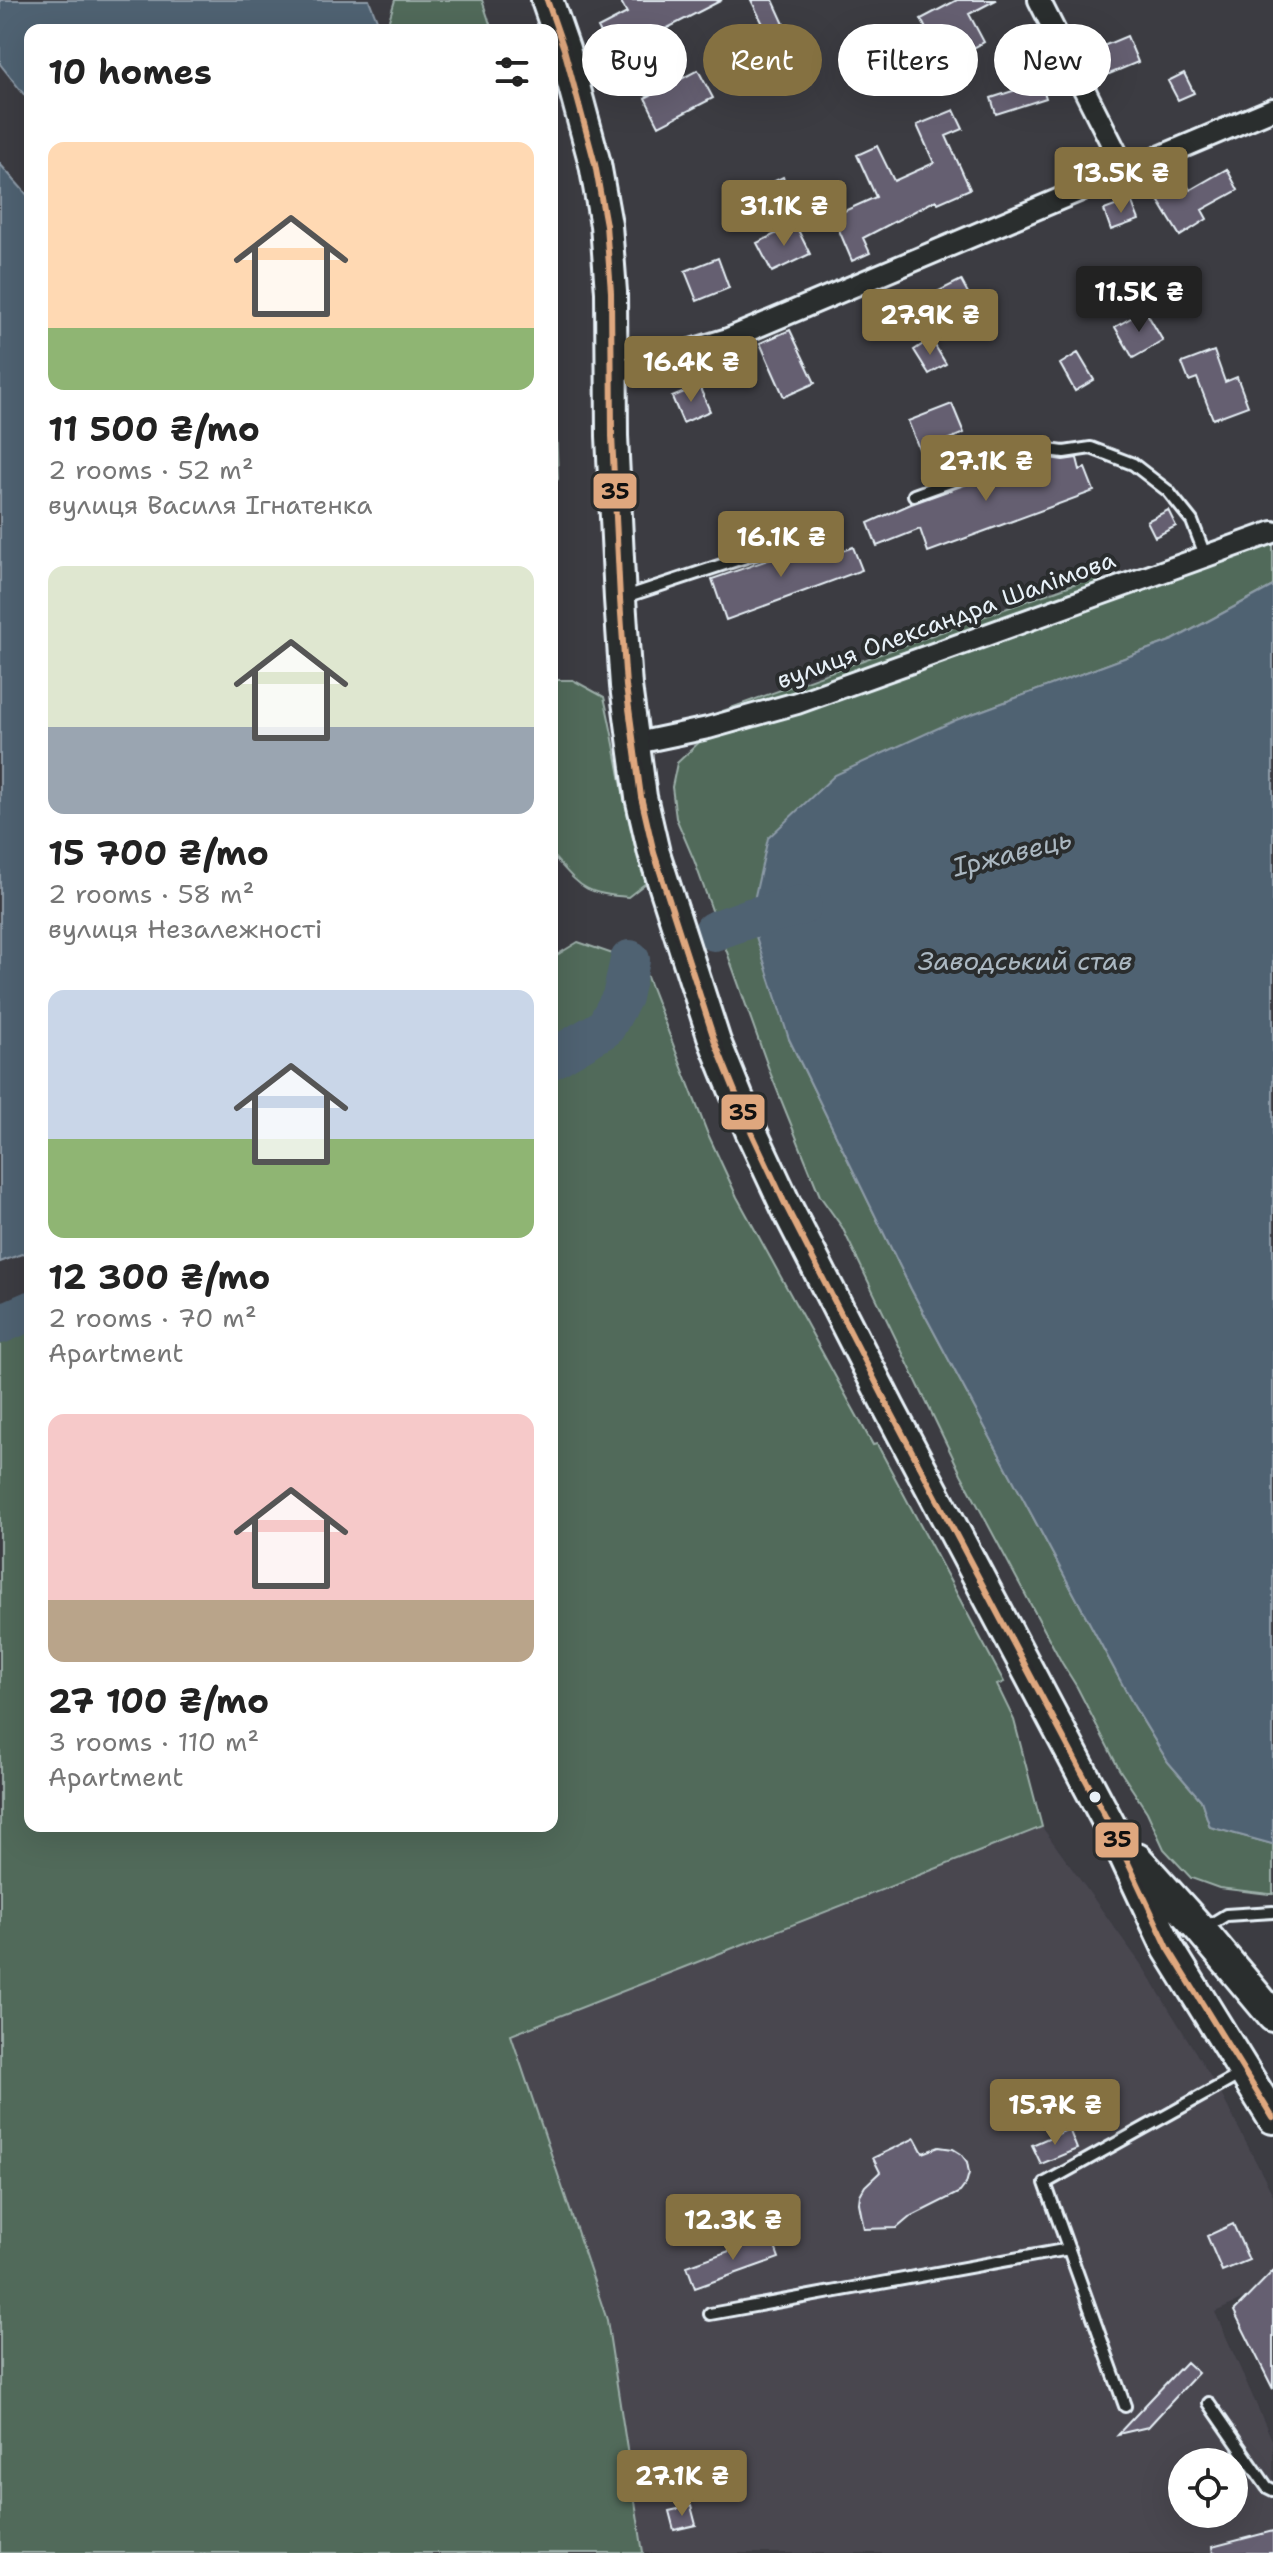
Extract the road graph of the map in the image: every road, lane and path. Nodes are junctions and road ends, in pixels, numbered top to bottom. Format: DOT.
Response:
graph roads {
  1 [pos="547,0"];
  2 [pos="1039,0"];
  3 [pos="555,24"];
  4 [pos="558,32"];
  5 [pos="1273,109"];
  6 [pos="1126,172"];
  7 [pos="611,372"];
  8 [pos="914,495"];
  9 [pos="1273,532"];
  10 [pos="797,540"];
  11 [pos="1205,555"];
  12 [pos="620,599"];
  13 [pos="632,744"];
  14 [pos="1116,1837"];
  15 [pos="1273,1912"];
  16 [pos="1201,1930"];
  17 [pos="1273,2016"];
  18 [pos="1245,2073"];
  19 [pos="1273,2118"];
  20 [pos="1069,2249"];
  21 [pos="710,2314"];
  22 [pos="1209,2403"];
  23 [pos="1125,2406"];
  24 [pos="1273,2490"];
  1 -- 3 [label="main road"];
  2 -- 6 [label="street"];
  4 -- 7 [label="main road"];
  5 -- 6 [label="street"];
  6 -- 7 [label="street"];
  7 -- 12 [label="main road"];
  8 -- 11 [label="lane"];
  9 -- 11 [label="street, вулиця Олександра Шалімова"];
  10 -- 12 [label="lane"];
  11 -- 13 [label="street, вулиця Олександра Шалімова"];
  12 -- 13 [label="main road"];
  13 -- 14 [label="main road"];
  14 -- 16 [label="main road"];
  14 -- 18 [label="main road"];
  15 -- 16 [label="lane"];
  16 -- 17 [label="main road"];
  18 -- 19 [label="main road"];
  18 -- 20 [label="lane"];
  20 -- 21 [label="lane"];
  20 -- 23 [label="lane"];
  22 -- 24 [label="lane"];
}
